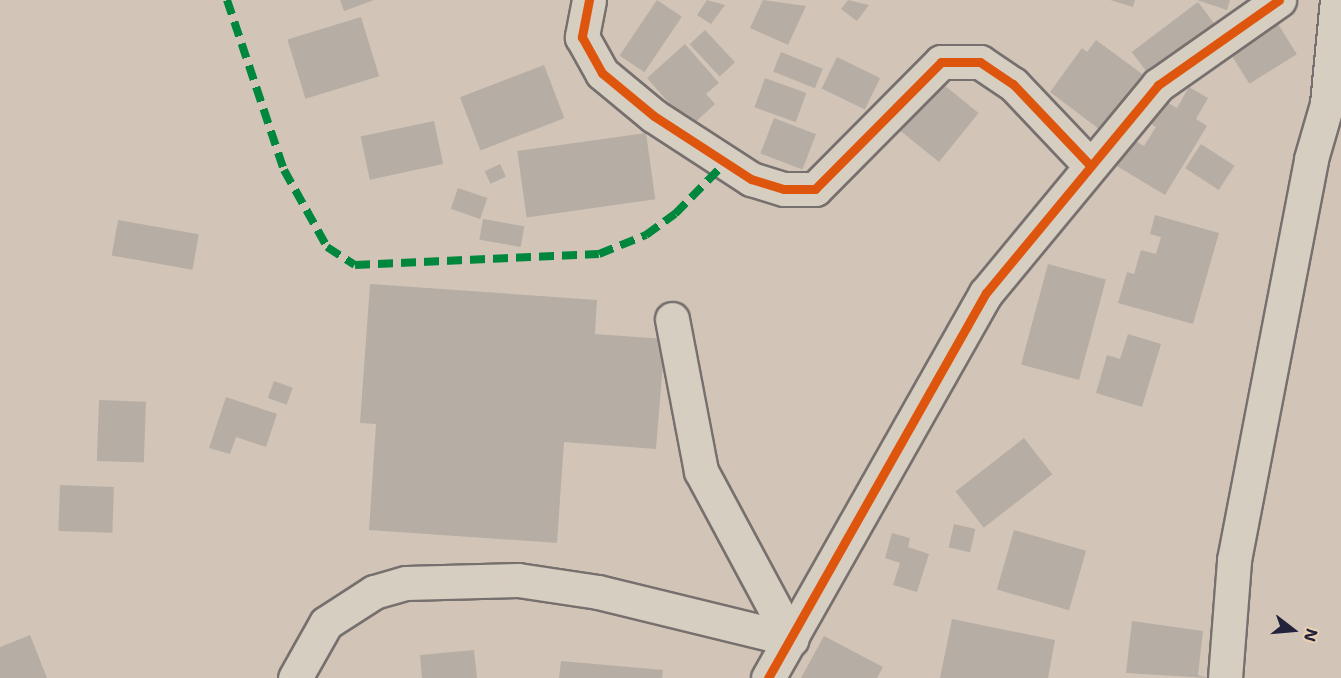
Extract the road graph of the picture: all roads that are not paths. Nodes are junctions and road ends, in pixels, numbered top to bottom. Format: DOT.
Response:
graph roads {
  1 [pos="589,0"];
  2 [pos="1279,0"];
  3 [pos="1337,0"];
  4 [pos="1089,164"];
  5 [pos="672,320"];
  6 [pos="791,639"];
  7 [pos="296,678"];
  8 [pos="768,678"];
  9 [pos="1225,678"];
  1 -- 4 [label="street"];
  2 -- 4 [label="street"];
  3 -- 9 [label="street"];
  4 -- 6 [label="street"];
  5 -- 6 [label="street"];
  6 -- 7 [label="street"];
  6 -- 8 [label="street"];
}
